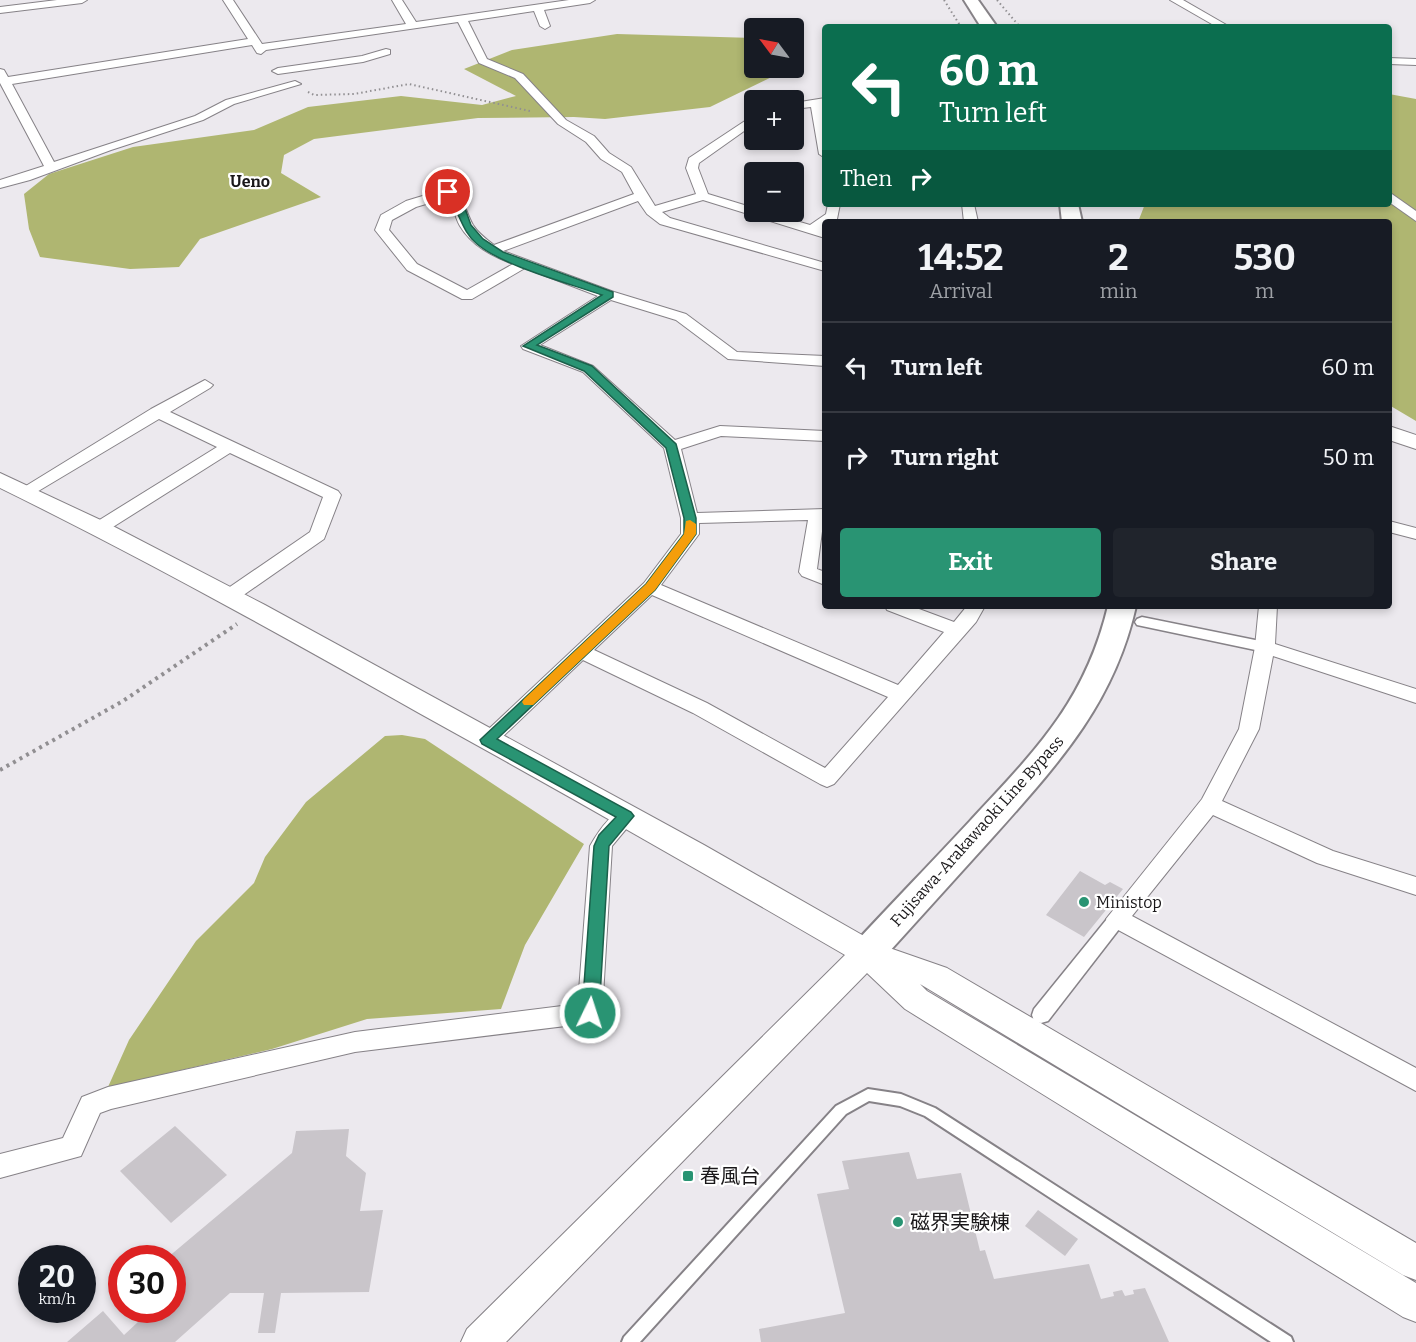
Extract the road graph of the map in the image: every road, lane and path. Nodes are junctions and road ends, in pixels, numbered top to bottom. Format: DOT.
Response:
graph roads {
  1 [pos="82,0"];
  2 [pos="228,0"];
  3 [pos="397,0"];
  4 [pos="590,0"];
  5 [pos="944,0"];
  6 [pos="971,0"];
  7 [pos="997,0"];
  8 [pos="1175,0"];
  9 [pos="538,7"];
  10 [pos="0,10"];
  11 [pos="462,19"];
  12 [pos="959,24"];
  13 [pos="987,24"];
  14 [pos="1017,24"];
  15 [pos="1220,24"];
  16 [pos="413,26"];
  17 [pos="546,26"];
  18 [pos="257,45"];
  19 [pos="386,52"];
  20 [pos="1392,61"];
  21 [pos="1416,62"];
  22 [pos="278,71"];
  23 [pos="3,77"];
  24 [pos="295,84"];
  25 [pos="820,102"];
  26 [pos="804,104"];
  27 [pos="561,122"];
  28 [pos="822,123"];
  29 [pos="744,126"];
  30 [pos="51,168"];
  31 [pos="0,184"];
  32 [pos="641,196"];
  33 [pos="703,196"];
  34 [pos="1392,198"];
  35 [pos="652,211"];
  36 [pos="1416,217"];
  37 [pos="819,232"];
  38 [pos="492,250"];
  39 [pos="524,263"];
  40 [pos="822,266"];
  41 [pos="609,295"];
  42 [pos="822,362"];
  43 [pos="205,385"];
  44 [pos="157,412"];
  45 [pos="1392,433"];
  46 [pos="822,436"];
  47 [pos="1416,443"];
  48 [pos="229,446"];
  49 [pos="672,446"];
  50 [pos="0,480"];
  51 [pos="24,492"];
  52 [pos="822,513"];
  53 [pos="690,518"];
  54 [pos="1392,527"];
  55 [pos="99,528"];
  56 [pos="1416,534"];
  57 [pos="822,578"];
  58 [pos="650,587"];
  59 [pos="228,597"];
  60 [pos="902,609"];
  61 [pos="975,609"];
  62 [pos="1268,609"];
  63 [pos="256,611"];
  64 [pos="1132,614"];
  65 [pos="956,630"];
  66 [pos="1265,647"];
  67 [pos="582,652"];
  68 [pos="903,695"];
  69 [pos="1416,696"];
  70 [pos="488,740"];
  71 [pos="0,770"];
  72 [pos="1210,804"];
  73 [pos="626,816"];
  74 [pos="1416,886"];
  75 [pos="1117,919"];
  76 [pos="867,953"];
  77 [pos="1041,1015"];
  78 [pos="1416,1080"];
  79 [pos="0,1166"];
  80 [pos="1416,1263"];
  81 [pos="1416,1304"];
  82 [pos="1269,1338"];
  83 [pos="480,1342"];
  84 [pos="630,1342"];
  85 [pos="1285,1342"];
  1 -- 10 [label="street"];
  2 -- 18 [label="street"];
  3 -- 16 [label="street"];
  4 -- 9 [label="street"];
  5 -- 12 [label="path"];
  6 -- 13 [label="main road"];
  7 -- 14 [label="path"];
  8 -- 15 [label="street"];
  9 -- 11 [label="street"];
  9 -- 17 [label="street"];
  11 -- 16 [label="street"];
  11 -- 27 [label="street"];
  16 -- 18 [label="street"];
  18 -- 22 [label="street"];
  18 -- 23 [label="street"];
  19 -- 22 [label="street"];
  20 -- 21 [label="street"];
  22 -- 24 [label="street"];
  23 -- 30 [label="street"];
  24 -- 27 [label="path"];
  24 -- 30 [label="street"];
  25 -- 26 [label="street"];
  25 -- 28 [label="street"];
  27 -- 32 [label="street"];
  29 -- 33 [label="street"];
  30 -- 31 [label="street"];
  32 -- 35 [label="street"];
  32 -- 38 [label="street"];
  33 -- 35 [label="street"];
  33 -- 37 [label="street"];
  34 -- 36 [label="street"];
  35 -- 40 [label="street"];
  38 -- 39 [label="street"];
  38 -- 39 [label="street"];
  39 -- 41 [label="street"];
  41 -- 42 [label="street"];
  41 -- 49 [label="street"];
  43 -- 44 [label="street"];
  44 -- 48 [label="street"];
  44 -- 51 [label="street"];
  45 -- 47 [label="street"];
  46 -- 49 [label="street"];
  48 -- 55 [label="street"];
  48 -- 59 [label="street"];
  49 -- 53 [label="street"];
  50 -- 51 [label="street"];
  51 -- 55 [label="street"];
  52 -- 53 [label="street"];
  52 -- 57 [label="street"];
  53 -- 58 [label="street"];
  54 -- 56 [label="street"];
  55 -- 59 [label="street"];
  58 -- 67 [label="street"];
  58 -- 68 [label="street"];
  59 -- 63 [label="street"];
  60 -- 65 [label="street"];
  61 -- 65 [label="street"];
  62 -- 66 [label="street"];
  63 -- 70 [label="street"];
  63 -- 71 [label="path"];
  64 -- 66 [label="street"];
  64 -- 76 [label="main road, Fujisawa-Arakawaoki Line Bypass"];
  65 -- 68 [label="street"];
  66 -- 69 [label="street"];
  66 -- 72 [label="street"];
  67 -- 68 [label="street"];
  67 -- 70 [label="street"];
  70 -- 73 [label="street"];
  72 -- 74 [label="street"];
  72 -- 75 [label="street"];
  73 -- 76 [label="street"];
  73 -- 79 [label="street"];
  75 -- 77 [label="street"];
  75 -- 78 [label="street"];
  76 -- 80 [label="street"];
  76 -- 81 [label="street"];
  76 -- 83 [label="street"];
  82 -- 84 [label="lane"];
  82 -- 85 [label="lane"];
}
